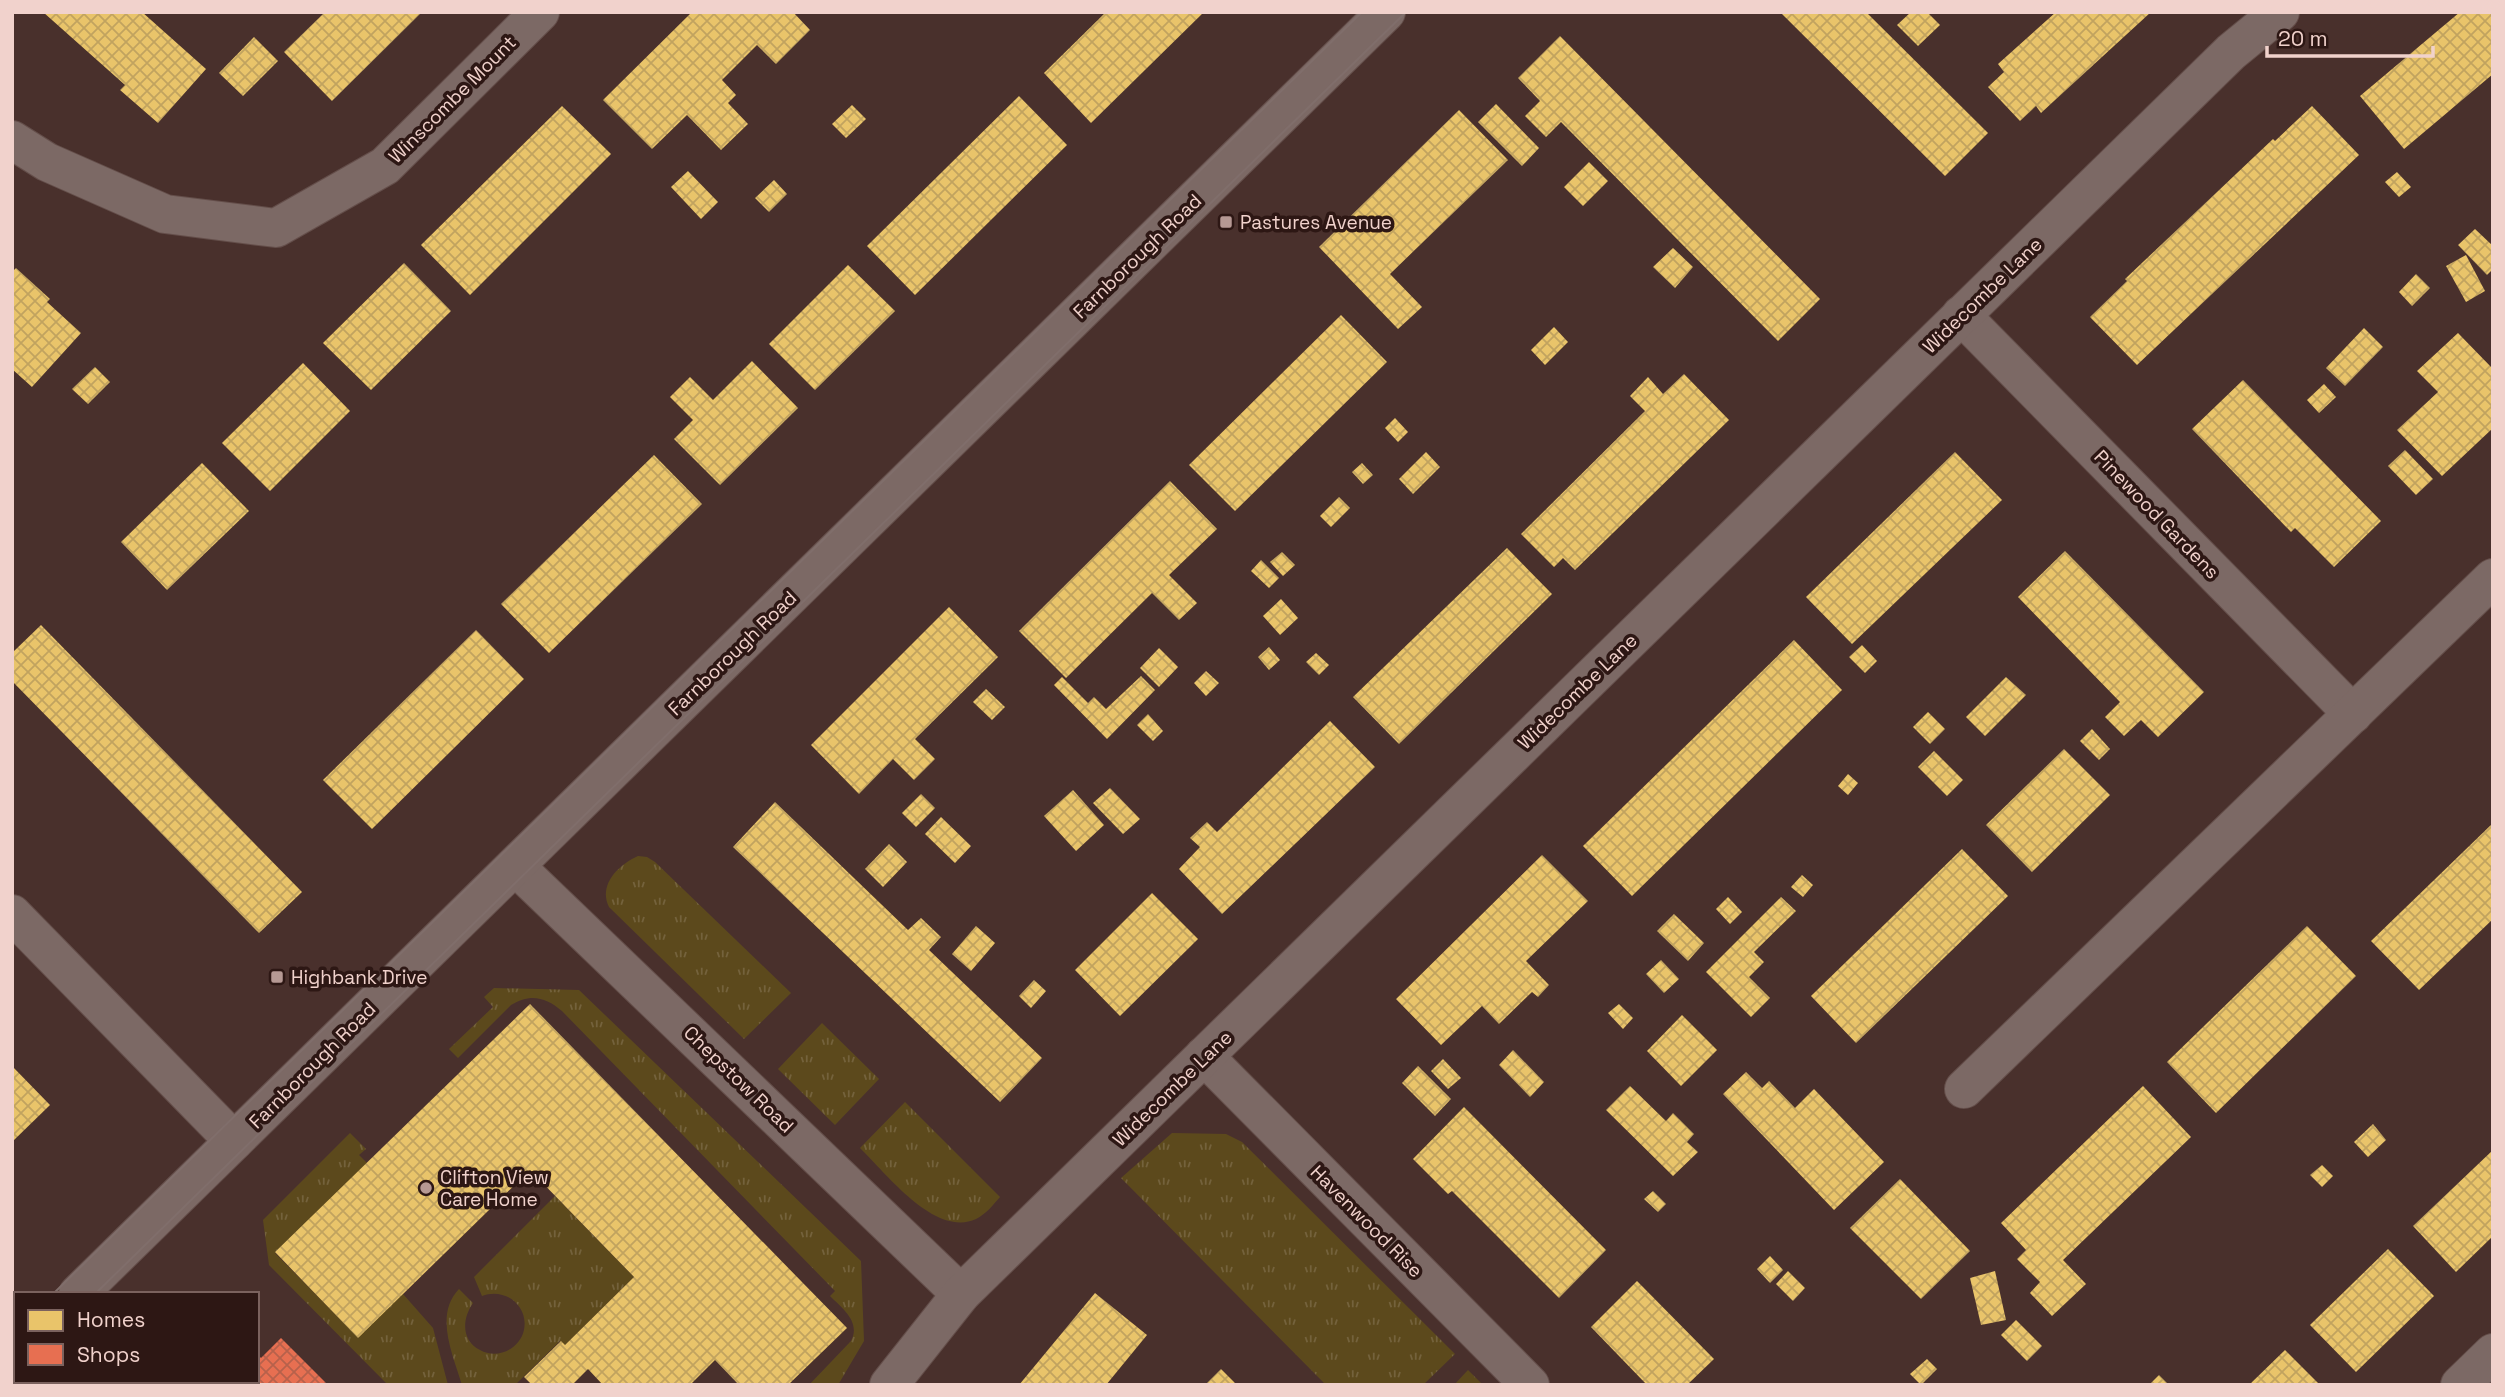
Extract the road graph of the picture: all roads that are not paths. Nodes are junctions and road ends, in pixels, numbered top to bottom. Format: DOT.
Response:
graph roads {
  1 [pos="540,12"];
  2 [pos="1386,12"];
  3 [pos="2280,12"];
  4 [pos="12,140"];
  5 [pos="1961,315"];
  6 [pos="2493,578"];
  7 [pos="2353,714"];
  8 [pos="515,866"];
  9 [pos="12,914"];
  10 [pos="1204,1056"];
  11 [pos="1964,1089"];
  12 [pos="234,1141"];
  13 [pos="80,1292"];
  14 [pos="961,1294"];
  15 [pos="2493,1353"];
  16 [pos="889,1385"];
  17 [pos="1530,1385"];
  18 [pos="2460,1385"];
  1 -- 4 [label="street, Winscombe Mount"];
  2 -- 8 [label="street, Farnborough Road"];
  3 -- 5 [label="street, Widecombe Lane"];
  5 -- 7 [label="street, Pinewood Gardens"];
  5 -- 10 [label="street, Widecombe Lane"];
  6 -- 7 [label="street"];
  7 -- 11 [label="street"];
  8 -- 12 [label="street, Farnborough Road"];
  8 -- 14 [label="street, Chepstow Road"];
  9 -- 12 [label="street"];
  10 -- 14 [label="street, Widecombe Lane"];
  10 -- 17 [label="street, Havenwood Rise"];
  12 -- 13 [label="street, Farnborough Road"];
  14 -- 16 [label="street, Widecombe Lane"];
  15 -- 18 [label="street"];
}
